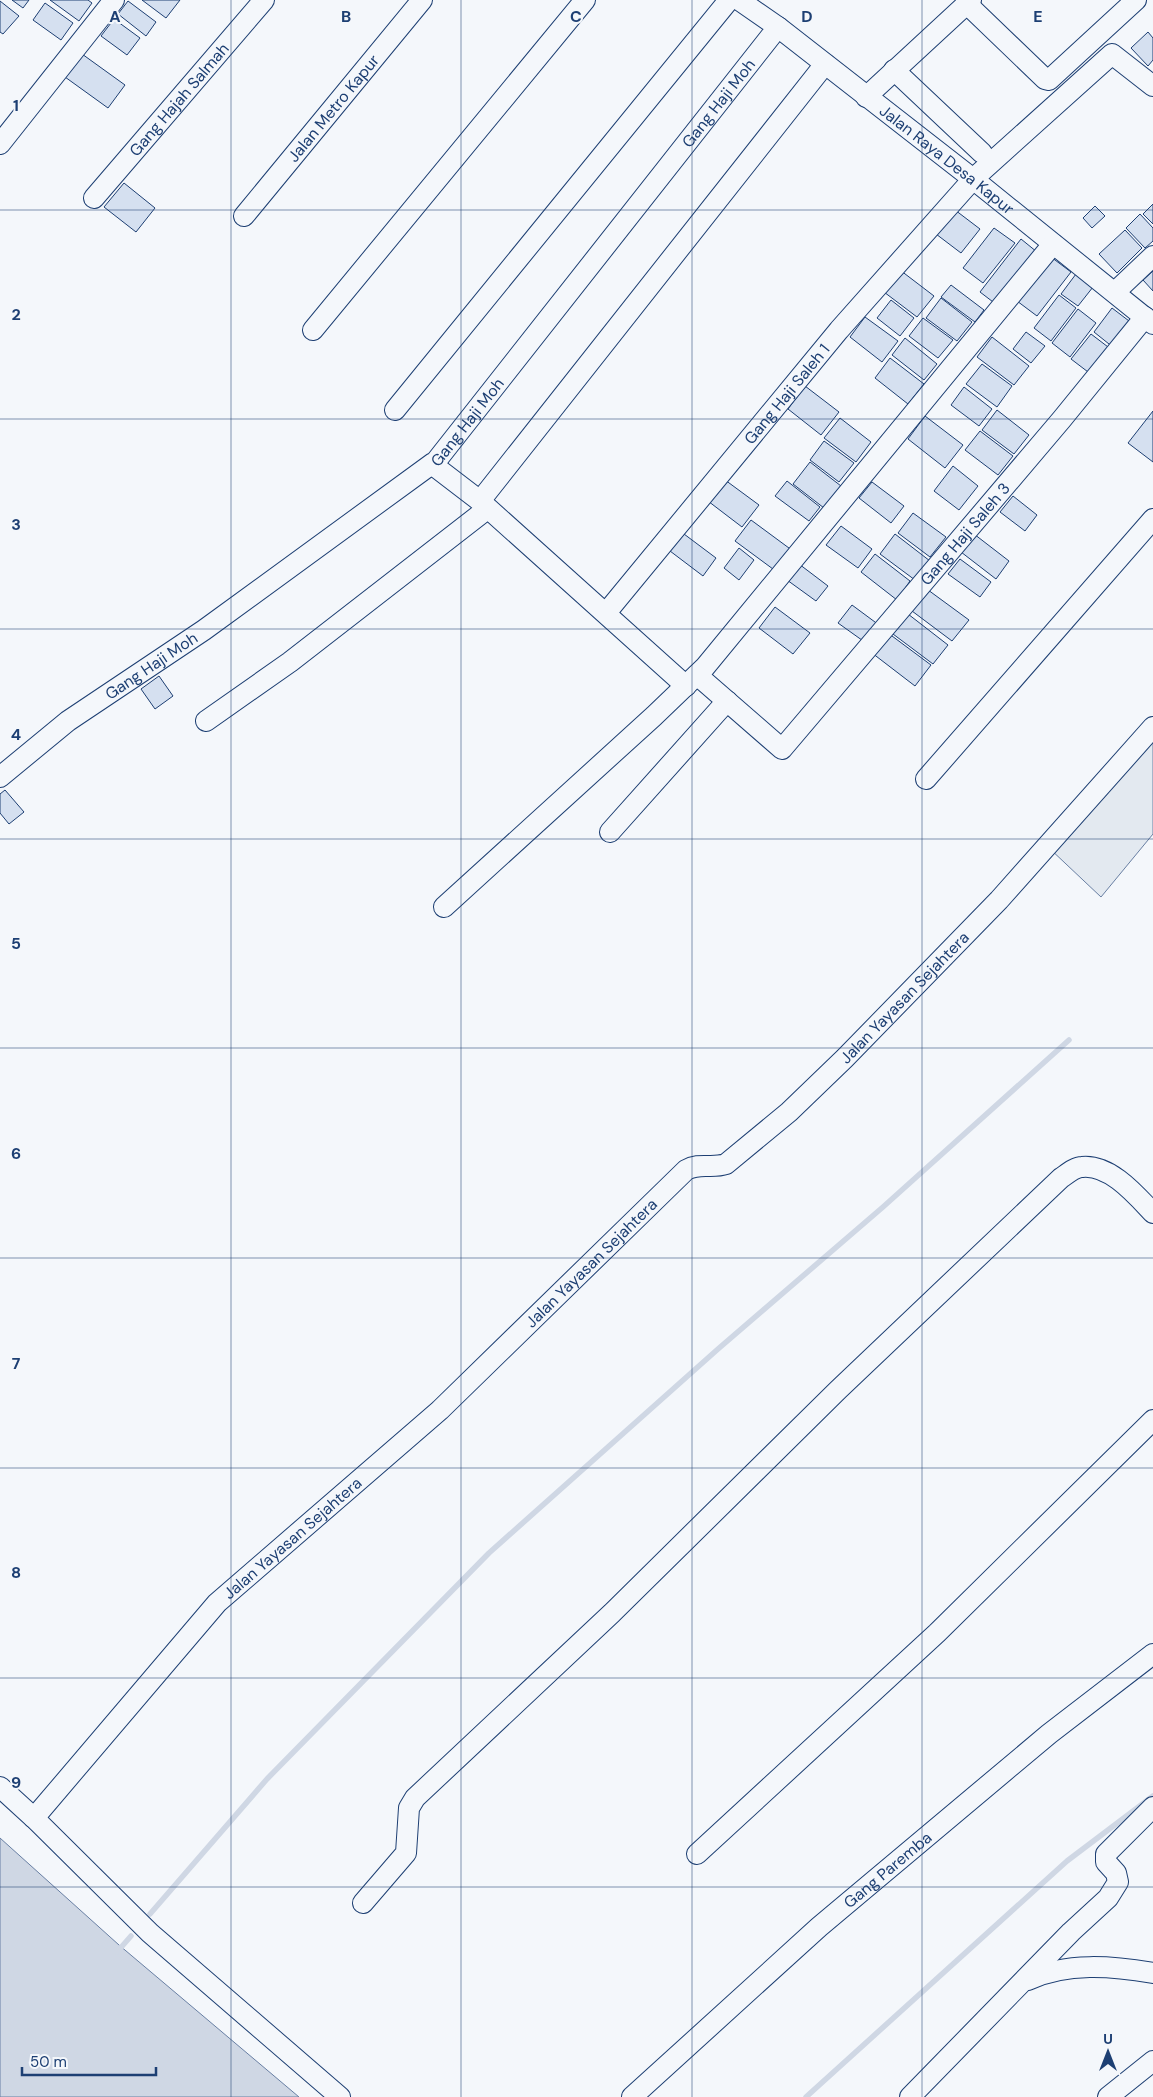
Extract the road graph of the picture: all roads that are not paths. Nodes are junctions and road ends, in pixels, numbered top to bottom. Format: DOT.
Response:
graph roads {
  1 [pos="114,0"];
  2 [pos="264,0"];
  3 [pos="422,0"];
  4 [pos="585,0"];
  5 [pos="729,0"];
  6 [pos="739,0"];
  7 [pos="1136,0"];
  8 [pos="969,2"];
  9 [pos="778,27"];
  10 [pos="825,64"];
  11 [pos="894,70"];
  12 [pos="1153,86"];
  13 [pos="866,96"];
  14 [pos="0,144"];
  15 [pos="982,153"];
  16 [pos="973,179"];
  17 [pos="94,198"];
  18 [pos="244,216"];
  19 [pos="1054,244"];
  20 [pos="1153,256"];
  21 [pos="1115,292"];
  22 [pos="1149,320"];
  23 [pos="313,330"];
  24 [pos="395,410"];
  25 [pos="433,465"];
  26 [pos="484,505"];
  27 [pos="1153,519"];
  28 [pos="606,613"];
  29 [pos="691,680"];
  30 [pos="727,701"];
  31 [pos="206,721"];
  32 [pos="1153,727"];
  33 [pos="0,777"];
  34 [pos="926,779"];
  35 [pos="610,832"];
  36 [pos="444,907"];
  37 [pos="1153,1214"];
  38 [pos="1153,1420"];
  39 [pos="1153,1654"];
  40 [pos="0,1787"];
  41 [pos="1153,1808"];
  42 [pos="34,1818"];
  43 [pos="697,1854"];
  44 [pos="363,1903"];
  45 [pos="1153,1974"];
  46 [pos="1024,1982"];
  47 [pos="1153,2061"];
  48 [pos="340,2097"];
  49 [pos="632,2097"];
  50 [pos="910,2097"];
  51 [pos="1108,2097"];
  1 -- 14 [label="street"];
  2 -- 17 [label="street, Gang Hajah Salmah"];
  3 -- 18 [label="street, Jalan Metro Kapur"];
  4 -- 23 [label="street"];
  5 -- 24 [label="street"];
  6 -- 9 [label="street, Jalan Raya Desa Kapur"];
  7 -- 8 [label="street"];
  8 -- 11 [label="street"];
  9 -- 10 [label="street, Jalan Raya Desa Kapur"];
  9 -- 25 [label="street, Gang Haji Moh"];
  10 -- 13 [label="street, Jalan Raya Desa Kapur"];
  10 -- 26 [label="street"];
  11 -- 13 [label="street"];
  11 -- 15 [label="street"];
  12 -- 16 [label="street, Gang Haji Saleh 1"];
  13 -- 16 [label="street, Jalan Raya Desa Kapur"];
  16 -- 19 [label="street, Jalan Raya Desa Kapur"];
  16 -- 28 [label="street, Gang Haji Saleh 1"];
  19 -- 21 [label="street, Jalan Raya Desa Kapur"];
  19 -- 29 [label="street"];
  20 -- 21 [label="street"];
  21 -- 22 [label="street, Jalan Raya Desa Kapur"];
  22 -- 30 [label="street, Gang Haji Saleh 3"];
  25 -- 26 [label="street"];
  25 -- 33 [label="street, Gang Haji Moh"];
  26 -- 28 [label="street"];
  26 -- 31 [label="street"];
  27 -- 34 [label="street"];
  28 -- 29 [label="street"];
  29 -- 30 [label="street"];
  29 -- 36 [label="street"];
  30 -- 35 [label="street"];
  32 -- 42 [label="street, Jalan Yayasan Sejahtera"];
  37 -- 44 [label="street"];
  38 -- 43 [label="street"];
  39 -- 49 [label="street, Gang Paremba"];
  40 -- 42 [label="street"];
  41 -- 46 [label="street"];
  42 -- 48 [label="street"];
  45 -- 46 [label="street"];
  46 -- 50 [label="street"];
  47 -- 51 [label="street"];
}
